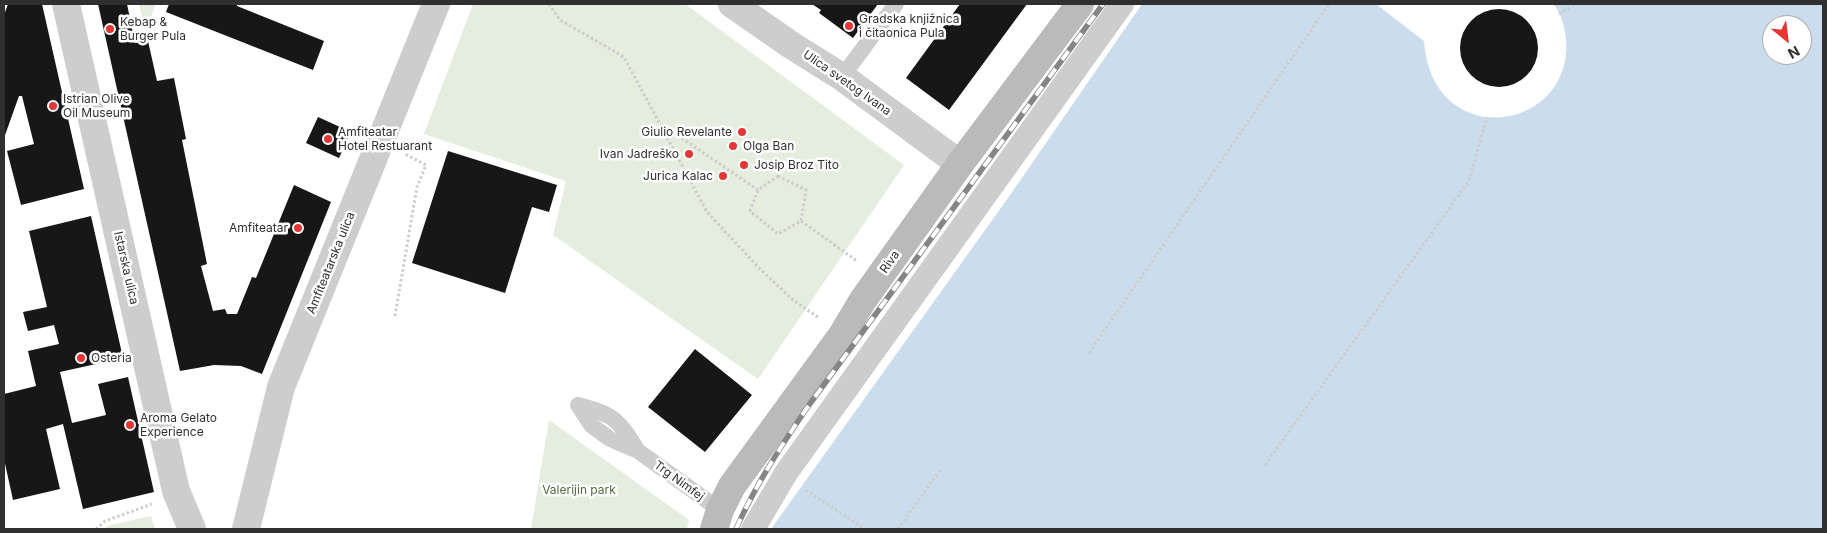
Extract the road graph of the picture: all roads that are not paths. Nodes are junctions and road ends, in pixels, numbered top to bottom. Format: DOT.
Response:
graph roads {
  1 [pos="66,4"];
  2 [pos="436,4"];
  3 [pos="732,4"];
  4 [pos="896,4"];
  5 [pos="1080,4"];
  6 [pos="1122,4"];
  7 [pos="842,77"];
  8 [pos="960,164"];
  9 [pos="638,451"];
  10 [pos="717,520"];
  11 [pos="192,529"];
  12 [pos="246,529"];
  13 [pos="753,529"];
  1 -- 11 [label="street, Istarska ulica"];
  2 -- 12 [label="street, Amfiteatarska ulica"];
  3 -- 7 [label="street, Ulica svetog Ivana"];
  4 -- 7 [label="lane"];
  5 -- 8 [label="main road, Riva"];
  6 -- 13 [label="street"];
  7 -- 8 [label="street, Ulica svetog Ivana"];
  8 -- 10 [label="main road, Riva"];
  9 -- 10 [label="lane, Trg Nimfej"];
}
